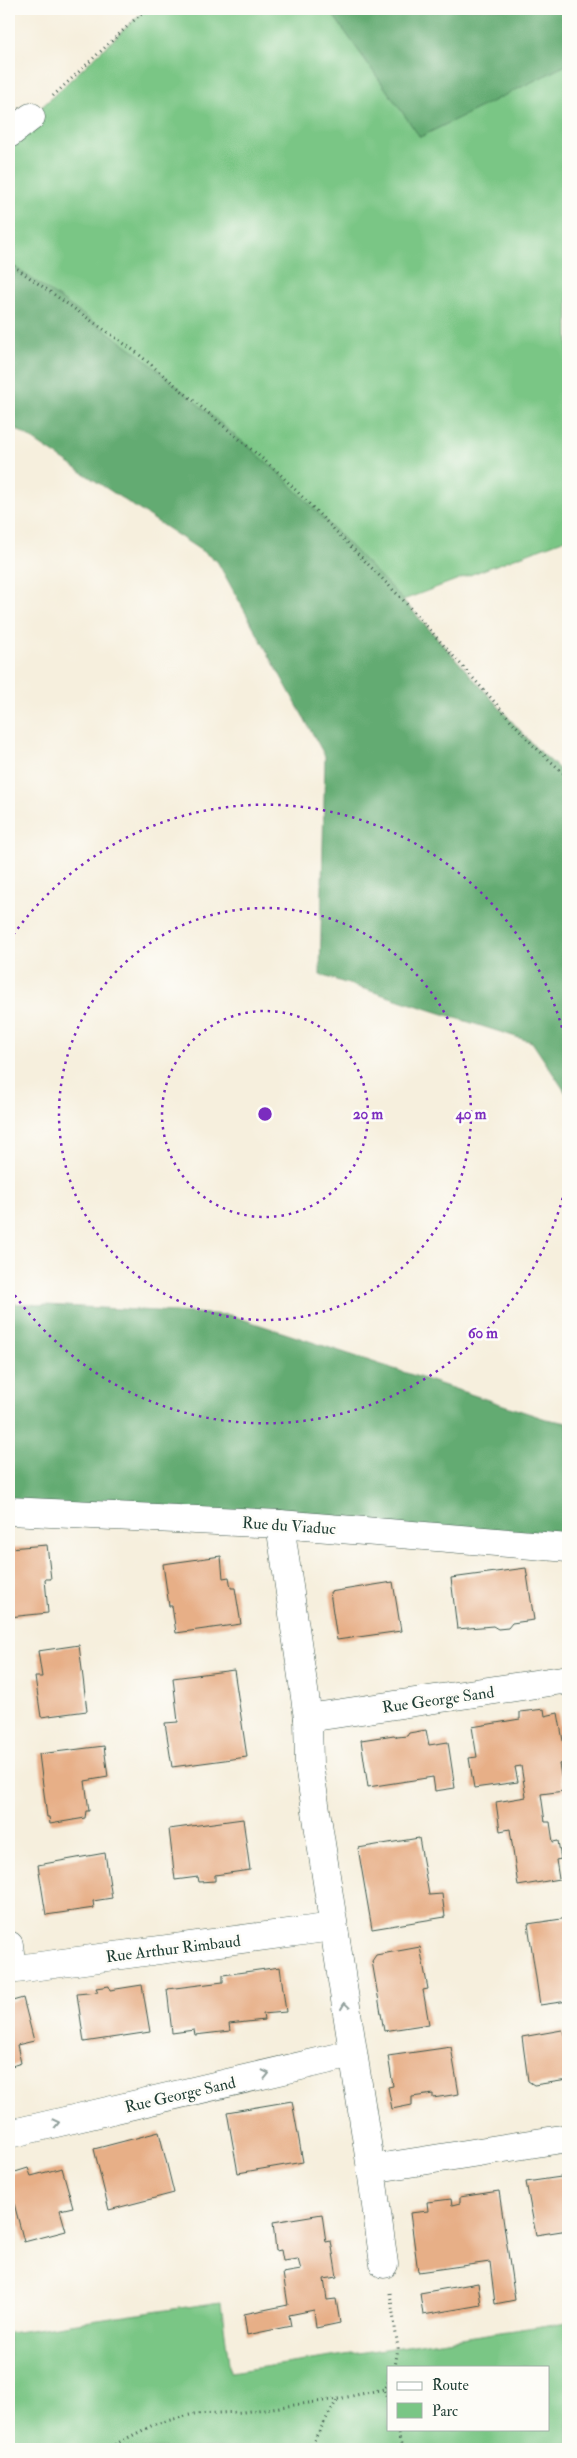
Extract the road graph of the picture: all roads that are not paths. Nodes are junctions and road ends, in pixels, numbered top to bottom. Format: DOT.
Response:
graph roads {
  1 [pos="30,117"];
  2 [pos="9,134"];
  3 [pos="9,1511"];
  4 [pos="280,1524"];
  5 [pos="568,1548"];
  6 [pos="568,1682"];
  7 [pos="308,1718"];
  8 [pos="333,1927"];
  9 [pos="10,1962"];
  10 [pos="352,2054"];
  11 [pos="9,2134"];
  12 [pos="568,2138"];
  13 [pos="371,2169"];
  14 [pos="384,2264"];
  1 -- 2 [label="street"];
  3 -- 4 [label="street, Rue du Viaduc"];
  4 -- 5 [label="street, Rue du Viaduc"];
  4 -- 7 [label="street"];
  6 -- 7 [label="street, Rue George Sand"];
  7 -- 8 [label="street"];
  8 -- 9 [label="street, Rue Arthur Rimbaud"];
  10 -- 8 [label="street, one-way"];
  11 -- 10 [label="street, Rue George Sand, one-way"];
  10 -- 13 [label="street"];
  12 -- 13 [label="street"];
  13 -- 14 [label="street"];
}
